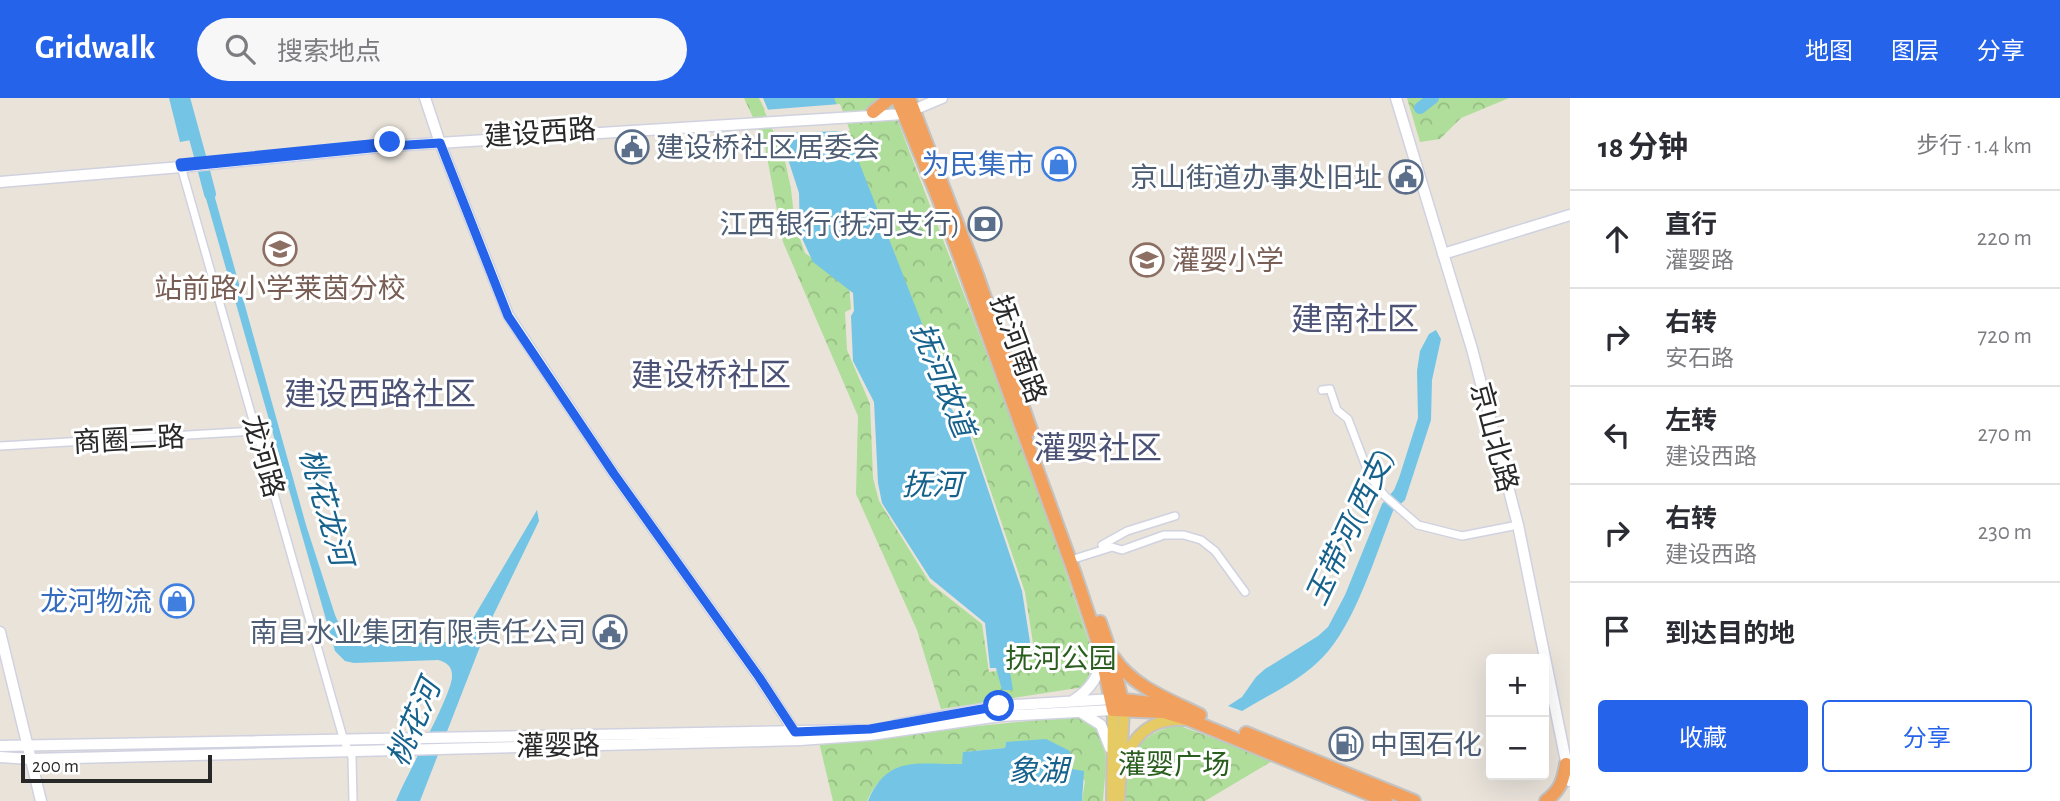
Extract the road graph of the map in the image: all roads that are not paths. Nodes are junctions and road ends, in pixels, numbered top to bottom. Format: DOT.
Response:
graph roads {
  1 [pos="425,98"];
  2 [pos="890,98"];
  3 [pos="942,98"];
  4 [pos="1396,98"];
  5 [pos="906,106"];
  6 [pos="873,115"];
  7 [pos="440,141"];
  8 [pos="180,165"];
  9 [pos="0,180"];
  10 [pos="1570,215"];
  11 [pos="1443,254"];
  12 [pos="1322,390"];
  13 [pos="257,431"];
  14 [pos="0,446"];
  15 [pos="1175,516"];
  16 [pos="1518,525"];
  17 [pos="1076,556"];
  18 [pos="1245,592"];
  19 [pos="0,632"];
  20 [pos="1107,655"];
  21 [pos="1073,701"];
  22 [pos="1118,704"];
  23 [pos="1078,711"];
  24 [pos="1195,718"];
  25 [pos="798,736"];
  26 [pos="0,746"];
  27 [pos="28,746"];
  28 [pos="346,746"];
  29 [pos="0,757"];
  30 [pos="31,759"];
  31 [pos="1566,764"];
  32 [pos="1117,768"];
  33 [pos="1570,781"];
  34 [pos="41,801"];
  35 [pos="353,801"];
  36 [pos="1112,801"];
  37 [pos="1119,801"];
  38 [pos="1386,801"];
  39 [pos="1414,801"];
  40 [pos="1546,801"];
  1 -- 7 [label="main road"];
  2 -- 6 [label="highway"];
  3 -- 5 [label="main road, 建设西路"];
  4 -- 11 [label="main road, 京山北路"];
  5 -- 6 [label="main road, 建设西路"];
  5 -- 17 [label="highway, 抚河南路"];
  5 -- 20 [label="highway, 抚河南路"];
  6 -- 7 [label="main road, 建设西路"];
  7 -- 8 [label="main road, 建设西路"];
  7 -- 25 [label="main road"];
  8 -- 9 [label="main road, 建设西路"];
  8 -- 13 [label="street, 龙河路"];
  10 -- 11 [label="main road"];
  11 -- 16 [label="main road, 京山北路"];
  12 -- 16 [label="street"];
  13 -- 14 [label="street, 商圈二路"];
  13 -- 28 [label="street, 龙河路"];
  15 -- 17 [label="street"];
  16 -- 31 [label="main road, 京山北路"];
  17 -- 18 [label="street"];
  17 -- 20 [label="highway, 抚河南路"];
  19 -- 27 [label="main road"];
  20 -- 21 [label="main road"];
  20 -- 22 [label="highway, 抚河南路"];
  20 -- 24 [label="highway"];
  21 -- 22 [label="main road, 灌婴路"];
  21 -- 25 [label="main road, 灌婴路"];
  22 -- 23 [label="main road, 灌婴路"];
  22 -- 24 [label="highway"];
  22 -- 32 [label="main road"];
  23 -- 25 [label="main road, 灌婴路"];
  23 -- 32 [label="main road"];
  24 -- 32 [label="main road"];
  24 -- 38 [label="highway"];
  24 -- 39 [label="highway"];
  25 -- 28 [label="main road, 灌婴路"];
  25 -- 28 [label="main road, 灌婴路"];
  26 -- 27 [label="main road, 灌婴路"];
  27 -- 28 [label="main road, 灌婴路"];
  27 -- 30 [label="main road"];
  28 -- 30 [label="main road, 灌婴路"];
  28 -- 35 [label="street, 龙河路"];
  29 -- 30 [label="main road, 灌婴路"];
  30 -- 34 [label="main road"];
  31 -- 33 [label="main road, 京山北路"];
  31 -- 40 [label="highway"];
  32 -- 36 [label="main road"];
  32 -- 37 [label="main road"];
}
